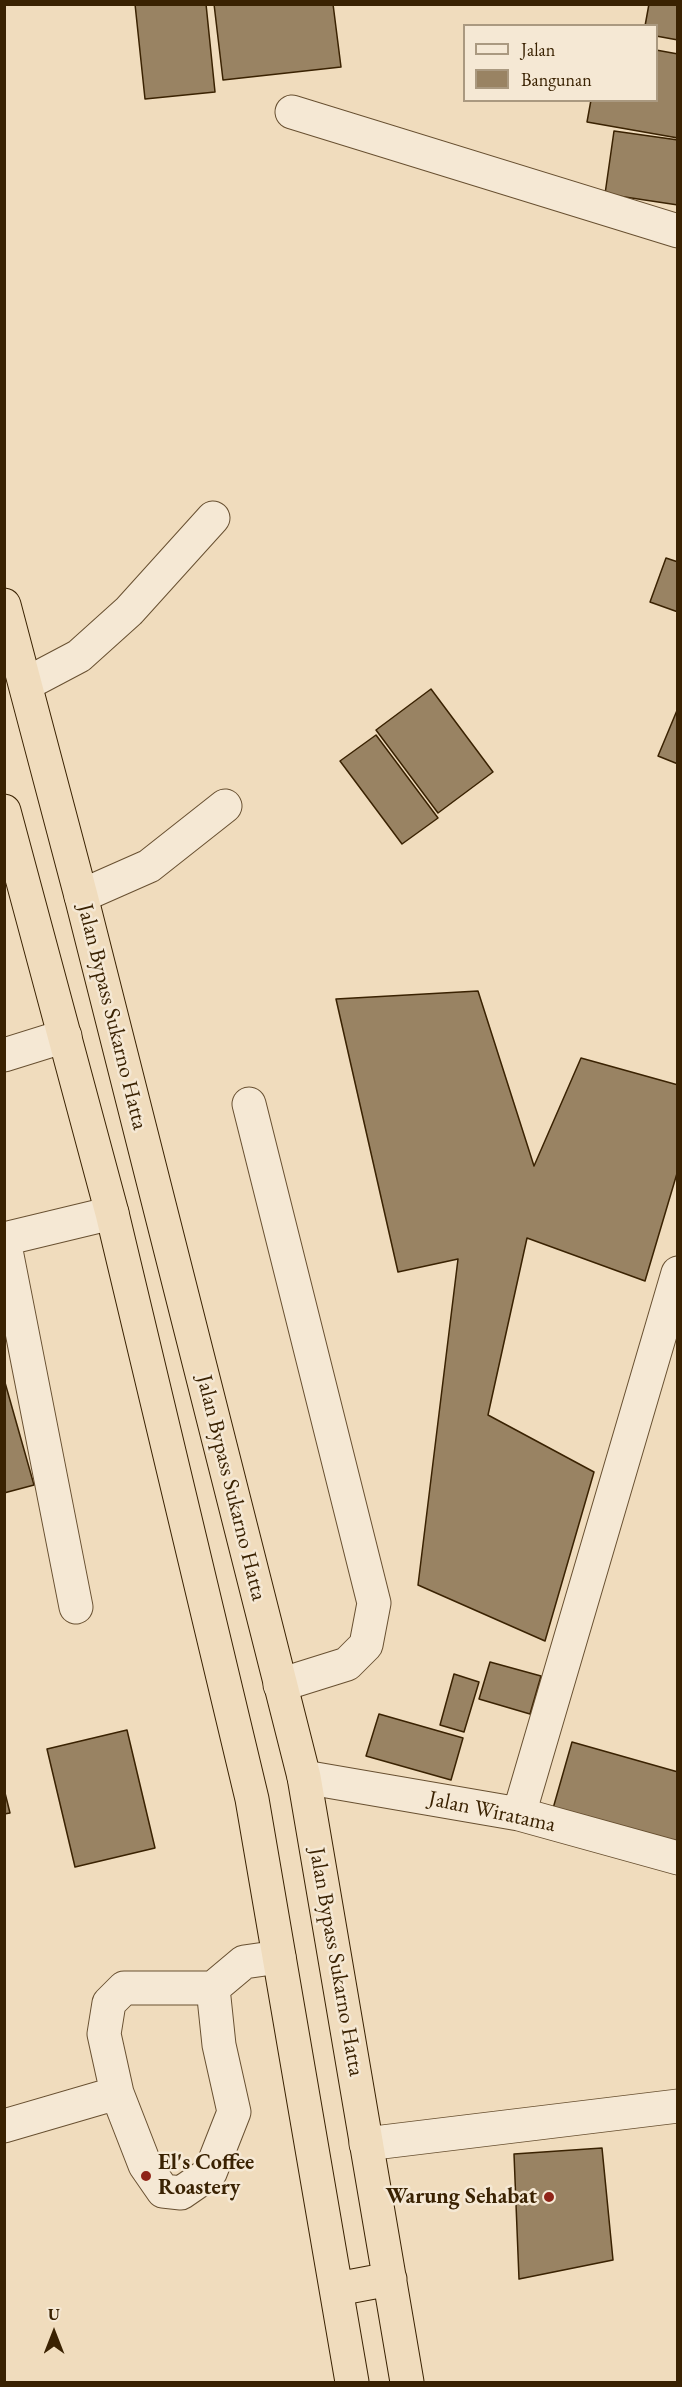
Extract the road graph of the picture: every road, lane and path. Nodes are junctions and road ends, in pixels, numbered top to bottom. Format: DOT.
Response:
graph roads {
  1 [pos="292,112"];
  2 [pos="678,231"];
  3 [pos="213,518"];
  4 [pos="4,605"];
  5 [pos="26,684"];
  6 [pos="225,806"];
  7 [pos="4,811"];
  8 [pos="81,896"];
  9 [pos="65,1036"];
  10 [pos="4,1055"];
  11 [pos="249,1104"];
  12 [pos="112,1213"];
  13 [pos="4,1239"];
  14 [pos="678,1273"];
  15 [pos="76,1607"];
  16 [pos="280,1685"];
  17 [pos="304,1777"];
  18 [pos="519,1814"];
  19 [pos="678,1858"];
  20 [pos="279,1957"];
  21 [pos="213,1988"];
  22 [pos="117,2093"];
  23 [pos="678,2106"];
  24 [pos="4,2126"];
  25 [pos="366,2144"];
  26 [pos="390,2279"];
  27 [pos="337,2289"];
  28 [pos="352,2382"];
  29 [pos="407,2382"];
  1 -- 2 [label="street"];
  3 -- 5 [label="street"];
  4 -- 5 [label="highway, Jalan Bypass Sukarno Hatta"];
  5 -- 8 [label="highway, Jalan Bypass Sukarno Hatta"];
  6 -- 8 [label="street"];
  7 -- 9 [label="highway"];
  8 -- 16 [label="highway, Jalan Bypass Sukarno Hatta"];
  9 -- 10 [label="street"];
  9 -- 12 [label="highway"];
  11 -- 16 [label="street"];
  12 -- 13 [label="street"];
  12 -- 20 [label="highway"];
  13 -- 15 [label="street"];
  14 -- 18 [label="street"];
  16 -- 17 [label="highway, Jalan Bypass Sukarno Hatta"];
  17 -- 18 [label="street, Jalan Wiratama"];
  17 -- 25 [label="highway, Jalan Bypass Sukarno Hatta"];
  18 -- 19 [label="street, Jalan Wiratama"];
  20 -- 21 [label="street"];
  20 -- 27 [label="highway"];
  21 -- 22 [label="street"];
  21 -- 22 [label="street"];
  22 -- 24 [label="street"];
  23 -- 25 [label="street"];
  25 -- 26 [label="highway, Jalan Bypass Sukarno Hatta"];
  26 -- 27 [label="highway"];
  26 -- 29 [label="highway, Jalan Bypass Sukarno Hatta"];
  27 -- 28 [label="highway"];
}
